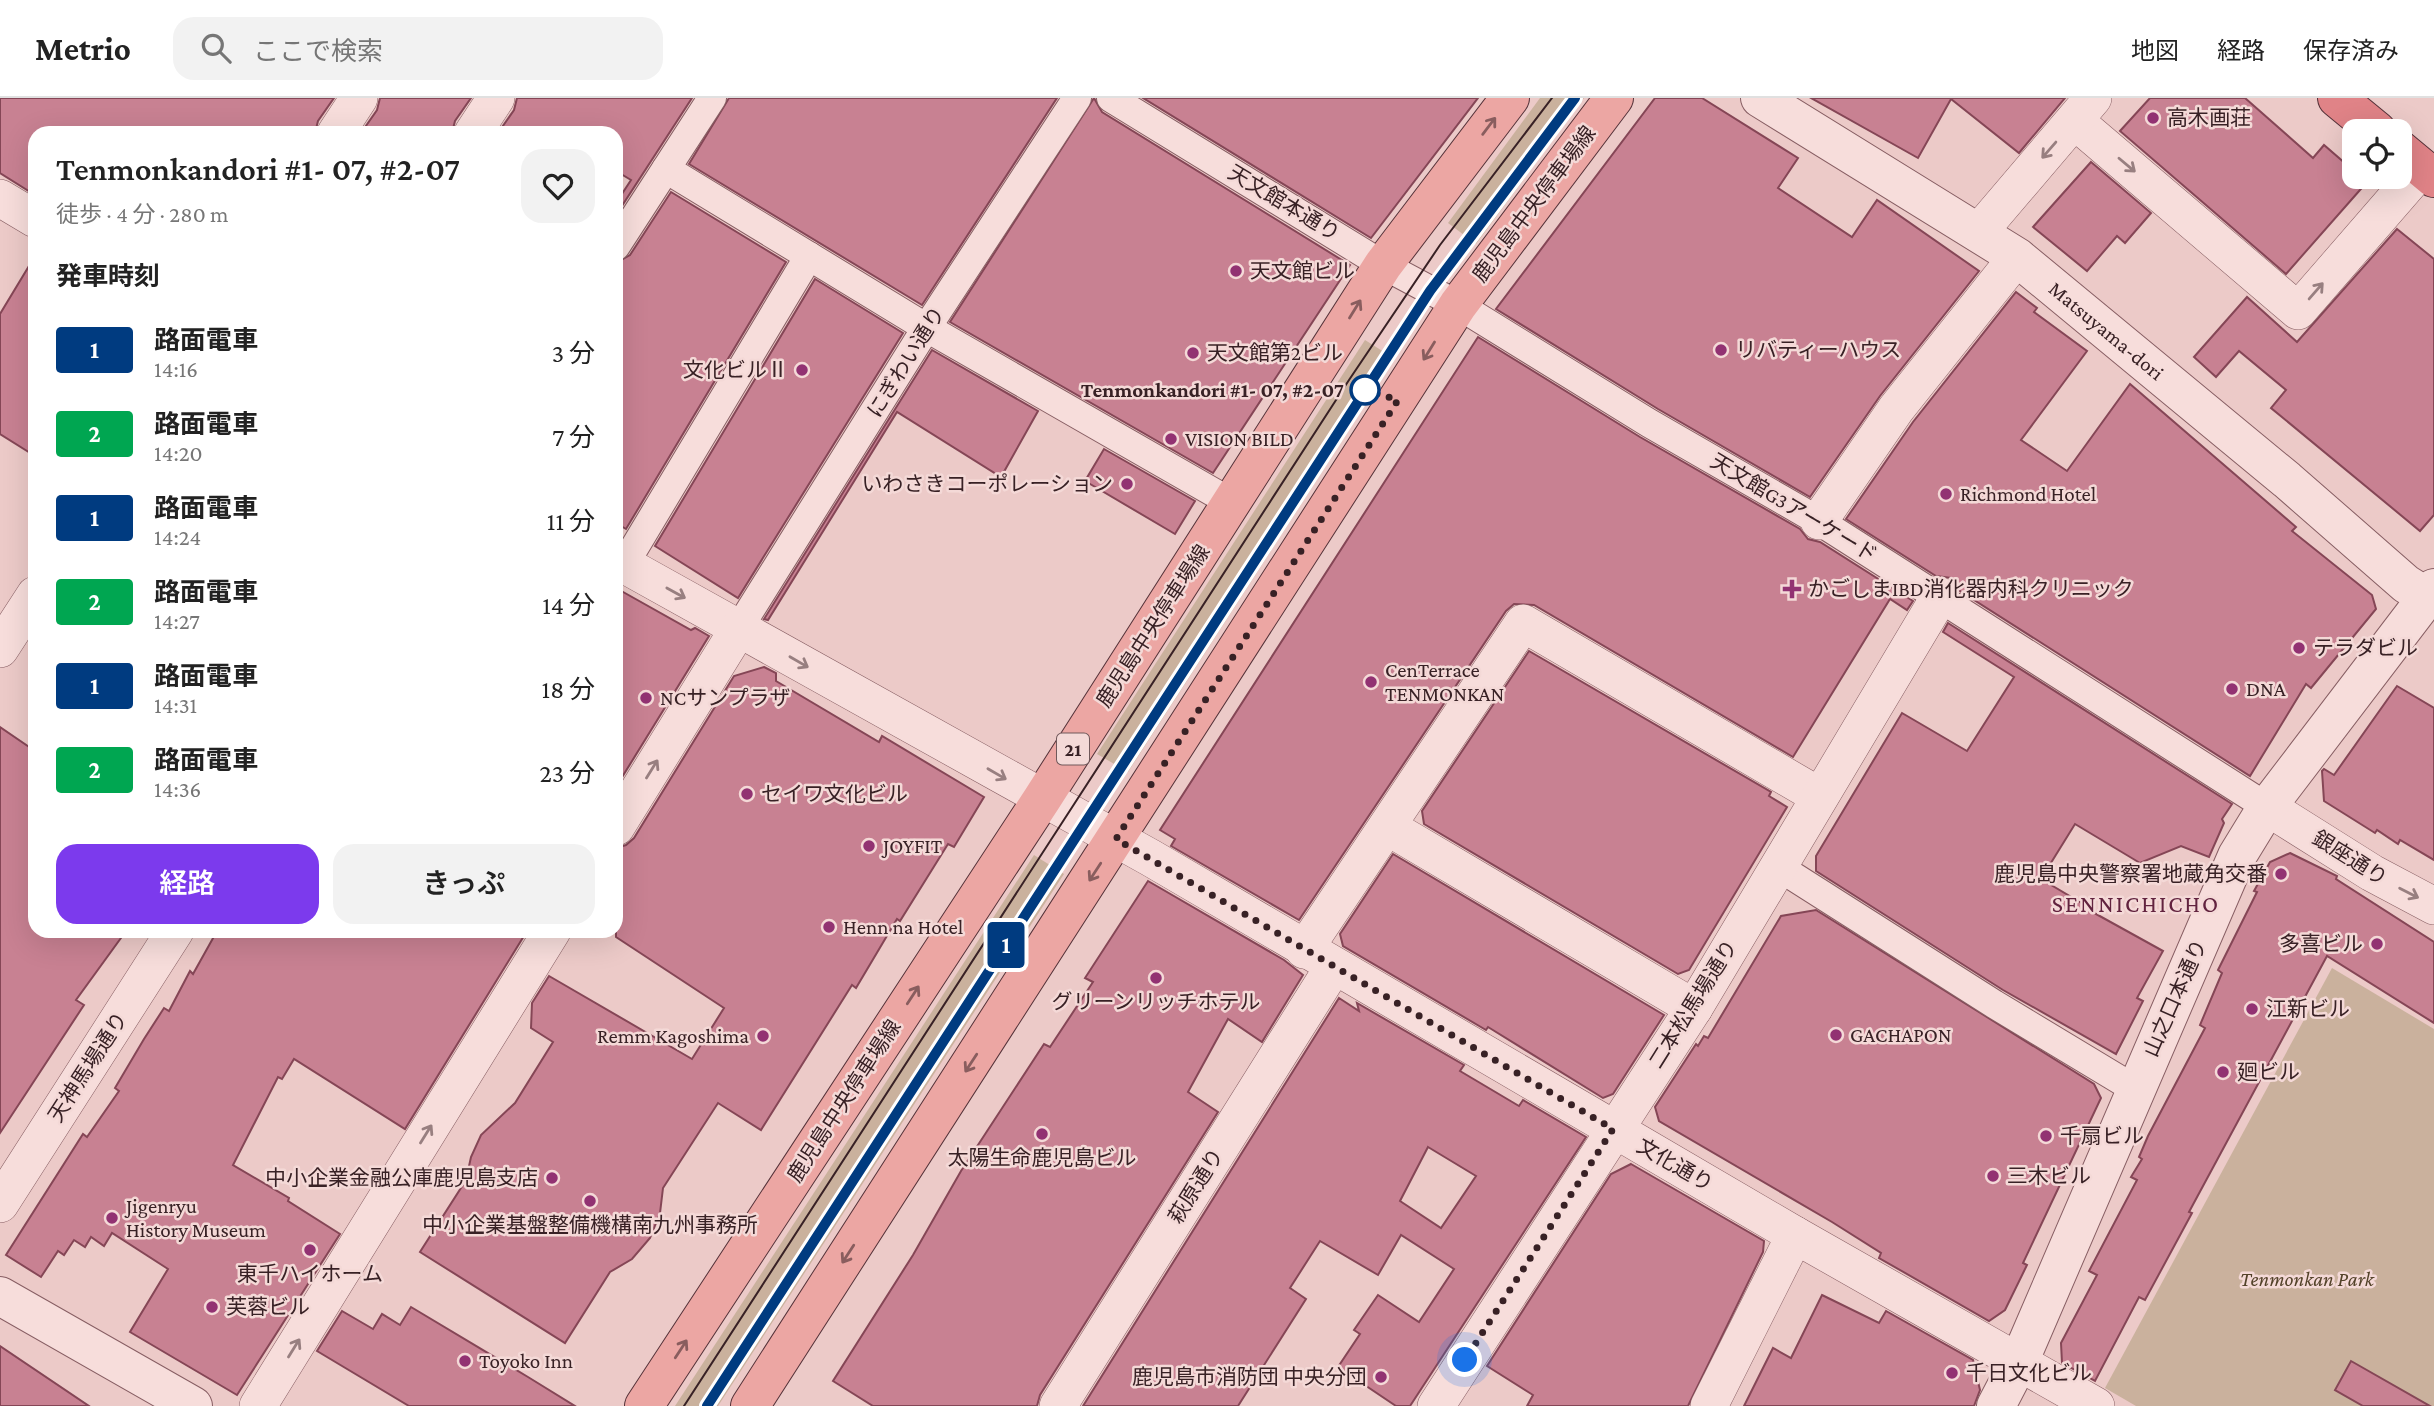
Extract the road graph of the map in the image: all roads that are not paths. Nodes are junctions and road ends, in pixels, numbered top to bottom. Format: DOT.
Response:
graph roads {
  1 [pos="359,98"];
  2 [pos="496,98"];
  3 [pos="712,98"];
  4 [pos="1077,98"];
  5 [pos="1111,98"];
  6 [pos="1510,98"];
  7 [pos="1614,98"];
  8 [pos="1760,98"];
  9 [pos="2337,98"];
  10 [pos="2084,109"];
  11 [pos="2363,119"];
  12 [pos="341,126"];
  13 [pos="478,126"];
  14 [pos="2419,165"];
  15 [pos="666,169"];
  16 [pos="0,198"];
  17 [pos="28,215"];
  18 [pos="1979,233"];
  19 [pos="623,235"];
  20 [pos="809,256"];
  21 [pos="2017,257"];
  22 [pos="1383,265"];
  23 [pos="1458,305"];
  24 [pos="927,328"];
  25 [pos="1232,503"];
  26 [pos="1819,521"];
  27 [pos="623,557"];
  28 [pos="623,564"];
  29 [pos="2432,595"];
  30 [pos="1940,596"];
  31 [pos="28,606"];
  32 [pos="740,628"];
  33 [pos="0,649"];
  34 [pos="1819,796"];
  35 [pos="1042,799"];
  36 [pos="2267,807"];
  37 [pos="623,816"];
  38 [pos="1388,827"];
  39 [pos="1116,839"];
  40 [pos="1777,866"];
  41 [pos="2434,906"];
  42 [pos="171,938"];
  43 [pos="548,938"];
  44 [pos="1319,958"];
  45 [pos="1694,1008"];
  46 [pos="2135,1089"];
  47 [pos="1613,1129"];
  48 [pos="0,1204"];
  49 [pos="1795,1235"];
  50 [pos="0,1296"];
  51 [pos="2019,1362"];
  52 [pos="192,1406"];
  53 [pos="258,1406"];
  54 [pos="644,1406"];
  55 [pos="750,1406"];
  56 [pos="1058,1406"];
  57 [pos="1436,1406"];
  58 [pos="1709,1406"];
  59 [pos="1996,1406"];
  60 [pos="2096,1406"];
  1 -- 12 [label="street"];
  2 -- 13 [label="street"];
  3 -- 15 [label="street"];
  4 -- 24 [label="street, にぎわい通り"];
  5 -- 22 [label="street, 天文館本通り"];
  22 -- 6 [label="main road, 鹿児島中央停車場線 / 21, one-way"];
  7 -- 23 [label="main road, 鹿児島中央停車場線"];
  8 -- 18 [label="street, Matsuyama-dori"];
  9 -- 11 [label="highway"];
  10 -- 14 [label="street, one-way"];
  10 -- 18 [label="street, one-way"];
  15 -- 19 [label="street"];
  15 -- 20 [label="street"];
  16 -- 17 [label="street"];
  18 -- 21 [label="street, Matsuyama-dori"];
  20 -- 24 [label="street"];
  20 -- 27 [label="street"];
  21 -- 26 [label="street"];
  21 -- 29 [label="street, Matsuyama-dori"];
  22 -- 23 [label="street, 天文館本通り"];
  25 -- 22 [label="main road, 鹿児島中央停車場線 / 21, one-way"];
  23 -- 26 [label="street, 天文館G3アーケード"];
  23 -- 39 [label="main road, 鹿児島中央停車場線, one-way"];
  24 -- 25 [label="street"];
  24 -- 32 [label="street, にぎわい通り"];
  25 -- 35 [label="main road, 鹿児島中央停車場線 / 21"];
  26 -- 30 [label="street, 天文館G3アーケード"];
  28 -- 32 [label="street, 文化通り, one-way"];
  29 -- 36 [label="street, 山之口本通り"];
  30 -- 34 [label="street, 二本松馬場通り"];
  30 -- 36 [label="street, 天文館G3アーケード"];
  31 -- 33 [label="street"];
  32 -- 35 [label="street, 文化通り, one-way"];
  37 -- 32 [label="street, one-way"];
  34 -- 38 [label="street, 萩原通り"];
  34 -- 40 [label="street, 二本松馬場通り"];
  35 -- 39 [label="street, 文化通り"];
  54 -- 35 [label="main road, 鹿児島中央停車場線 / 21, one-way"];
  36 -- 41 [label="street, 銀座通り, one-way"];
  36 -- 46 [label="street, 山之口本通り"];
  38 -- 44 [label="street, 萩原通り"];
  38 -- 45 [label="street"];
  39 -- 44 [label="street, 文化通り"];
  39 -- 55 [label="main road, 鹿児島中央停車場線, one-way"];
  40 -- 45 [label="street, 二本松馬場通り"];
  40 -- 46 [label="street"];
  42 -- 48 [label="street, 天神馬場通り"];
  53 -- 43 [label="street, one-way"];
  44 -- 47 [label="street, 文化通り"];
  44 -- 56 [label="street, 萩原通り"];
  45 -- 47 [label="street, 二本松馬場通り"];
  46 -- 51 [label="street, 山之口本通り"];
  47 -- 49 [label="street, 文化通り"];
  47 -- 57 [label="street, 二本松馬場通り"];
  49 -- 51 [label="street, 文化通り"];
  49 -- 58 [label="street"];
  50 -- 52 [label="street"];
  51 -- 59 [label="street, 山之口本通り"];
  51 -- 60 [label="street, 文化通り"];
}
